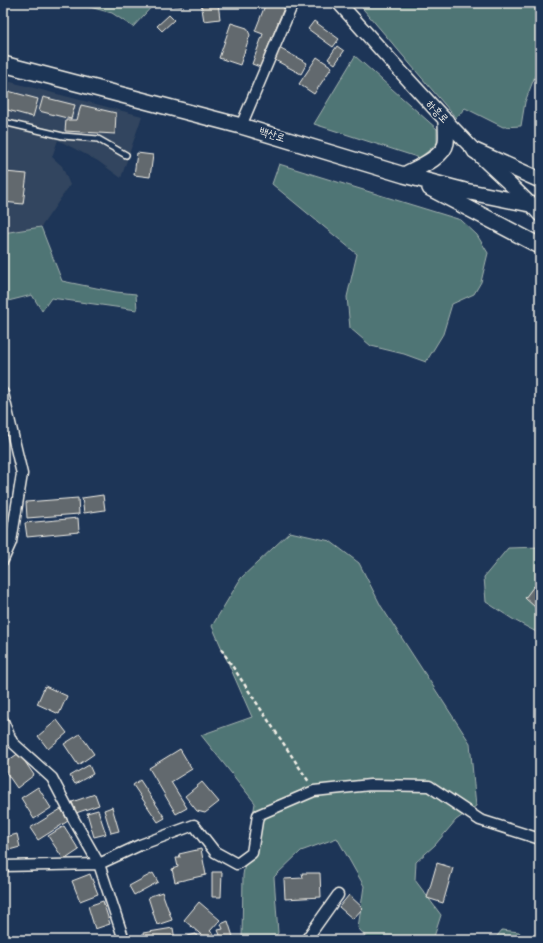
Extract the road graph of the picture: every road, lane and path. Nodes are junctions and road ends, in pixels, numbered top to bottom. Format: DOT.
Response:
graph roads {
  1 [pos="293,3"];
  2 [pos="339,3"];
  3 [pos="3,64"];
  4 [pos="446,121"];
  5 [pos="3,122"];
  6 [pos="241,126"];
  7 [pos="475,151"];
  8 [pos="126,155"];
  9 [pos="404,175"];
  10 [pos="540,180"];
  11 [pos="537,209"];
  12 [pos="540,246"];
  13 [pos="3,393"];
  14 [pos="3,560"];
  15 [pos="221,649"];
  16 [pos="3,721"];
  17 [pos="314,791"];
  18 [pos="540,839"];
  19 [pos="99,864"];
  20 [pos="3,866"];
  21 [pos="338,895"];
  22 [pos="124,940"];
  23 [pos="306,940"];
  1 -- 6 [label="street"];
  2 -- 4 [label="street, 하흥로"];
  3 -- 6 [label="main road, 백산로"];
  4 -- 7 [label="street, 하흥로"];
  4 -- 9 [label="main road"];
  5 -- 8 [label="lane"];
  6 -- 9 [label="main road, 백산로"];
  7 -- 10 [label="main road"];
  7 -- 11 [label="street, 하흥로"];
  9 -- 11 [label="main road, 백산로"];
  9 -- 12 [label="main road"];
  13 -- 14 [label="street"];
  15 -- 17 [label="path"];
  16 -- 19 [label="street"];
  17 -- 18 [label="street"];
  17 -- 19 [label="street"];
  19 -- 20 [label="street"];
  19 -- 22 [label="street"];
  21 -- 23 [label="street"];
}
